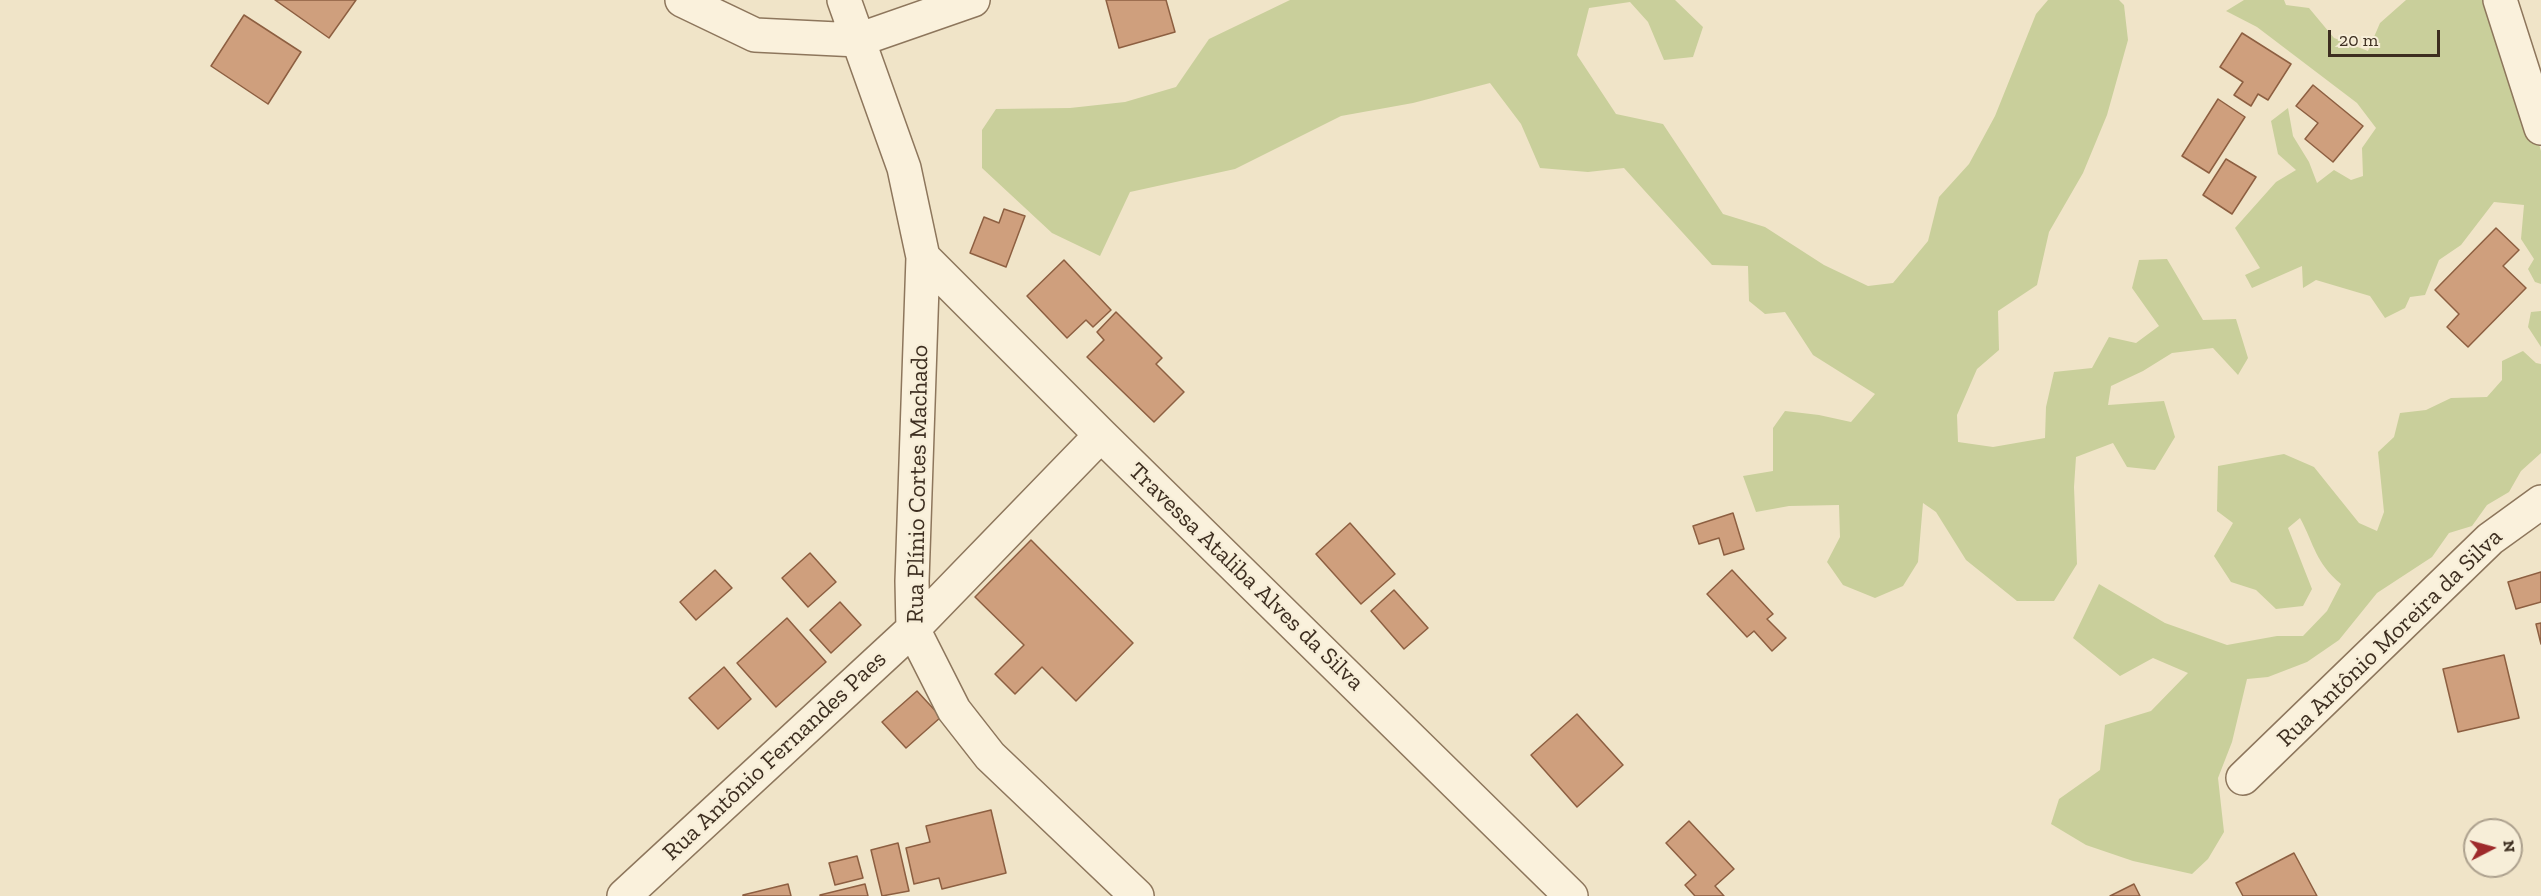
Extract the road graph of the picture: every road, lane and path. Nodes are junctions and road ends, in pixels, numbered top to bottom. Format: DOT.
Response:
graph roads {
  1 [pos="682,0"];
  2 [pos="844,0"];
  3 [pos="973,0"];
  4 [pos="2499,0"];
  5 [pos="858,40"];
  6 [pos="2541,128"];
  7 [pos="923,257"];
  8 [pos="1101,435"];
  9 [pos="2541,502"];
  10 [pos="913,629"];
  11 [pos="2243,778"];
  12 [pos="624,896"];
  13 [pos="1137,896"];
  14 [pos="1571,896"];
  1 -- 5 [label="street"];
  2 -- 5 [label="street, Rua Plínio Cortes Machado"];
  3 -- 5 [label="street"];
  4 -- 6 [label="street"];
  5 -- 7 [label="street, Rua Plínio Cortes Machado"];
  7 -- 8 [label="street, Travessa Ataliba Alves da Silva"];
  7 -- 10 [label="street, Rua Plínio Cortes Machado"];
  8 -- 10 [label="street, Rua Antônio Fernandes Paes"];
  8 -- 14 [label="street, Travessa Ataliba Alves da Silva"];
  9 -- 11 [label="street, Rua Antônio Moreira da Silva"];
  10 -- 12 [label="street, Rua Antônio Fernandes Paes"];
  10 -- 13 [label="street, Rua Plínio Cortes Machado"];
}
